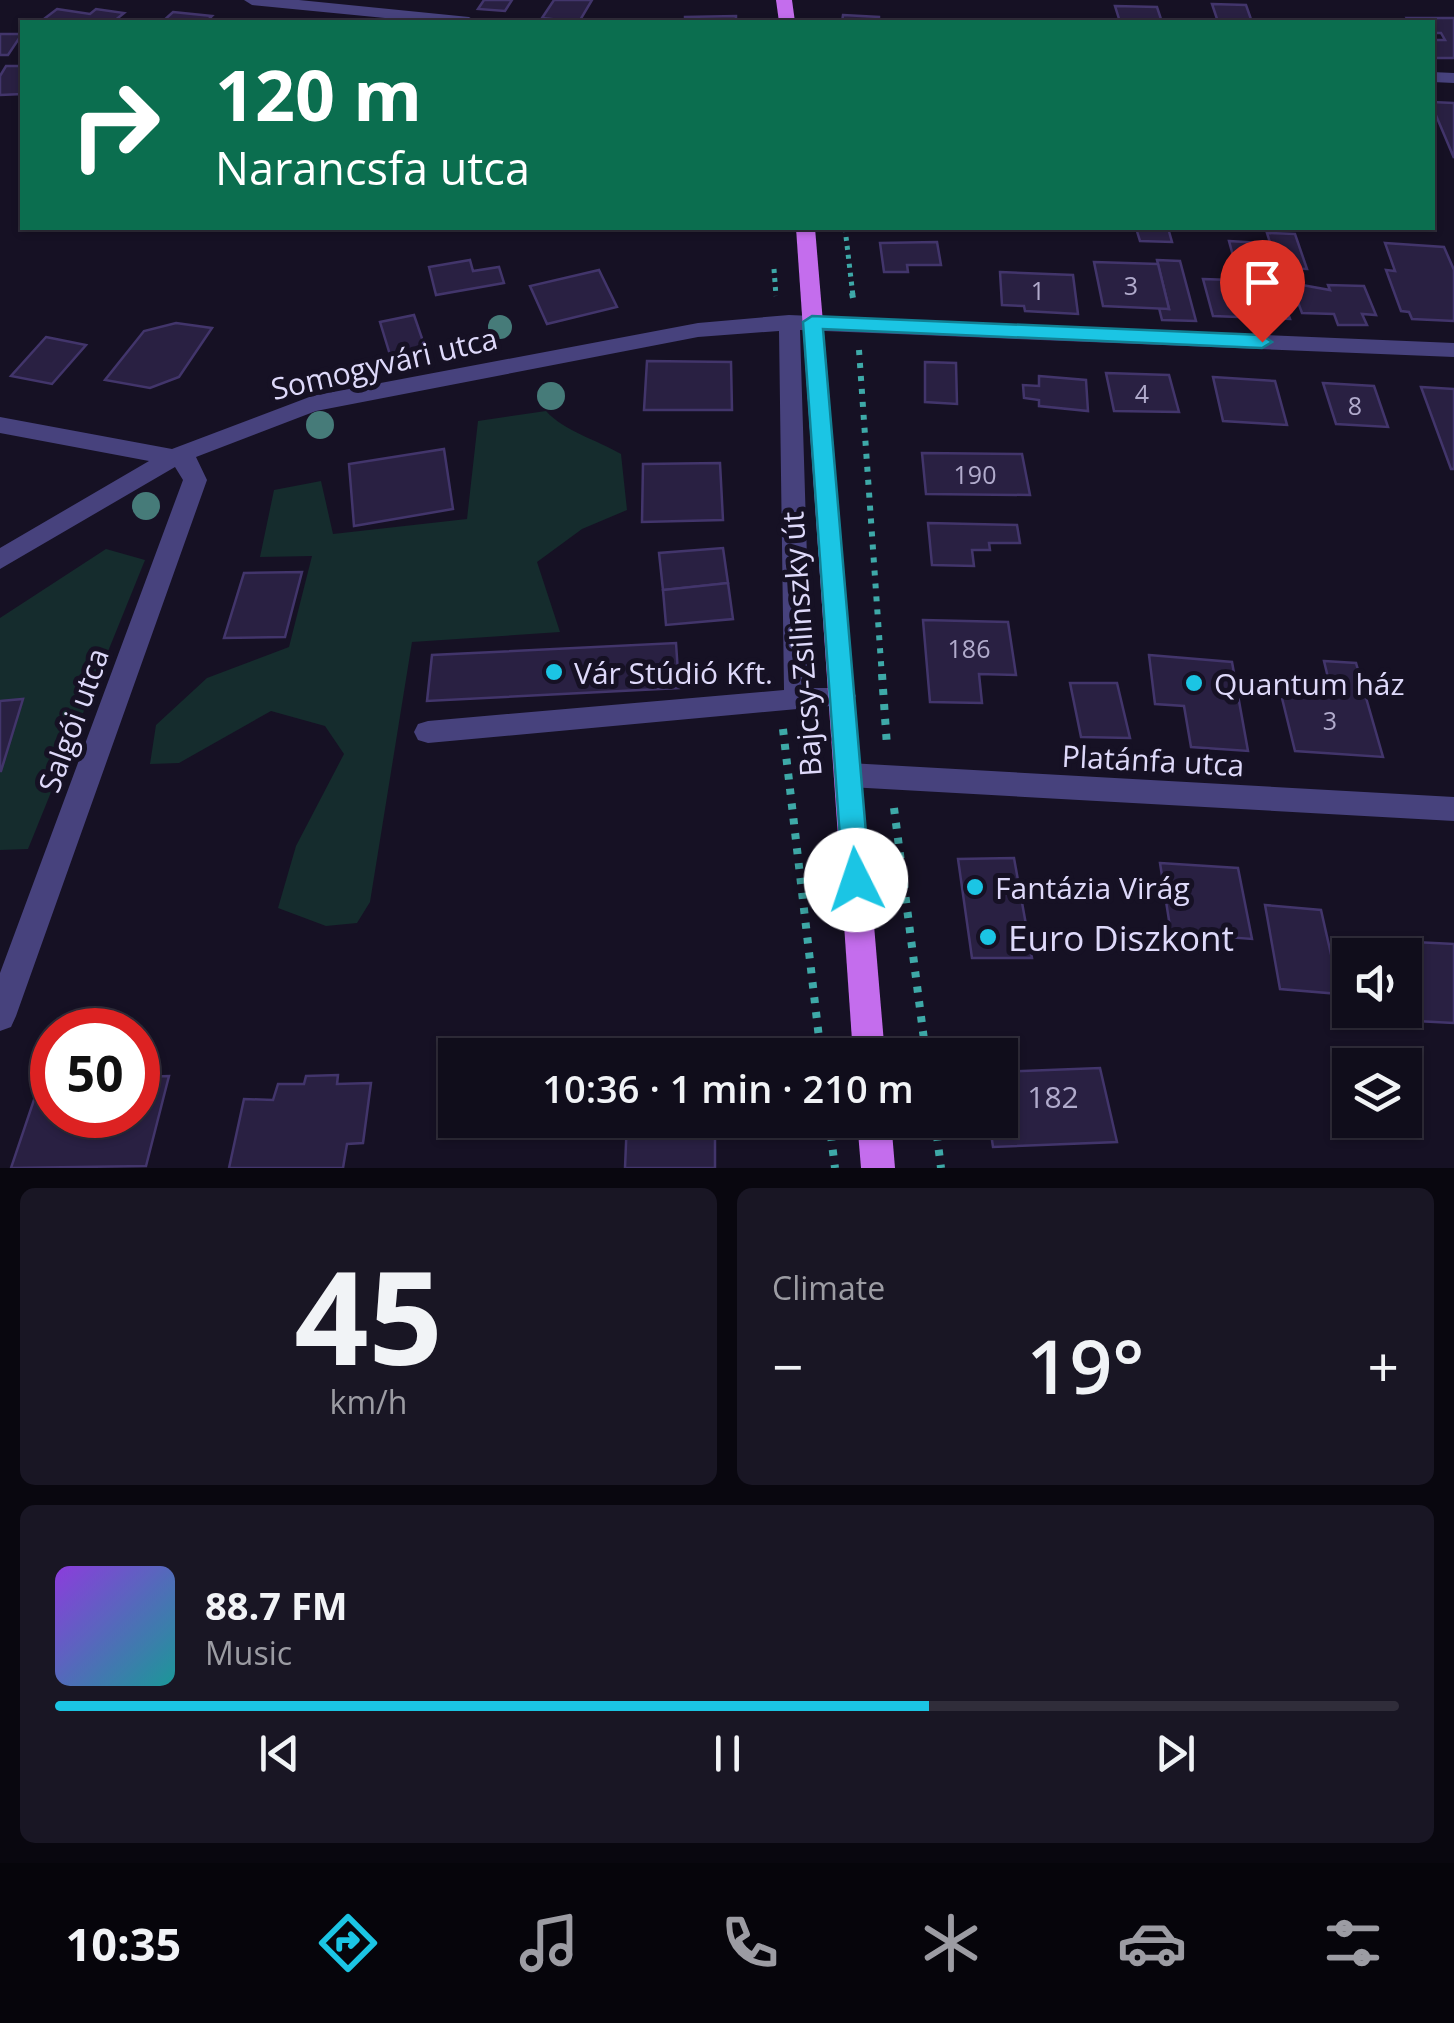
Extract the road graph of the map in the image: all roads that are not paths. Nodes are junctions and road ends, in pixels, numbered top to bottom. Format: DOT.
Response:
graph roads {
  1 [pos="252,0"];
  2 [pos="450,20"];
  3 [pos="805,230"];
  4 [pos="801,322"];
  5 [pos="1454,350"];
  6 [pos="0,426"];
  7 [pos="173,457"];
  8 [pos="0,560"];
  9 [pos="843,696"];
  10 [pos="798,700"];
  11 [pos="428,732"];
  12 [pos="848,775"];
  13 [pos="1454,809"];
  14 [pos="0,1016"];
  15 [pos="869,1038"];
  16 [pos="876,1138"];
  17 [pos="878,1168"];
  1 -- 2 [label="street"];
  3 -- 4 [label="main road, Bajcsy-Zsilinszky út"];
  4 -- 5 [label="street, Somogyvári utca"];
  4 -- 7 [label="street, Somogyvári utca"];
  4 -- 9 [label="main road, Bajcsy-Zsilinszky út"];
  4 -- 10 [label="street"];
  6 -- 7 [label="street"];
  7 -- 8 [label="street, Somogyvári utca"];
  7 -- 14 [label="street, Salgói utca"];
  9 -- 10 [label="street"];
  9 -- 12 [label="main road, Bajcsy-Zsilinszky út"];
  10 -- 11 [label="street"];
  12 -- 13 [label="street, Platánfa utca"];
  12 -- 15 [label="main road, Bajcsy-Zsilinszky út"];
  16 -- 17 [label="main road"];
}
